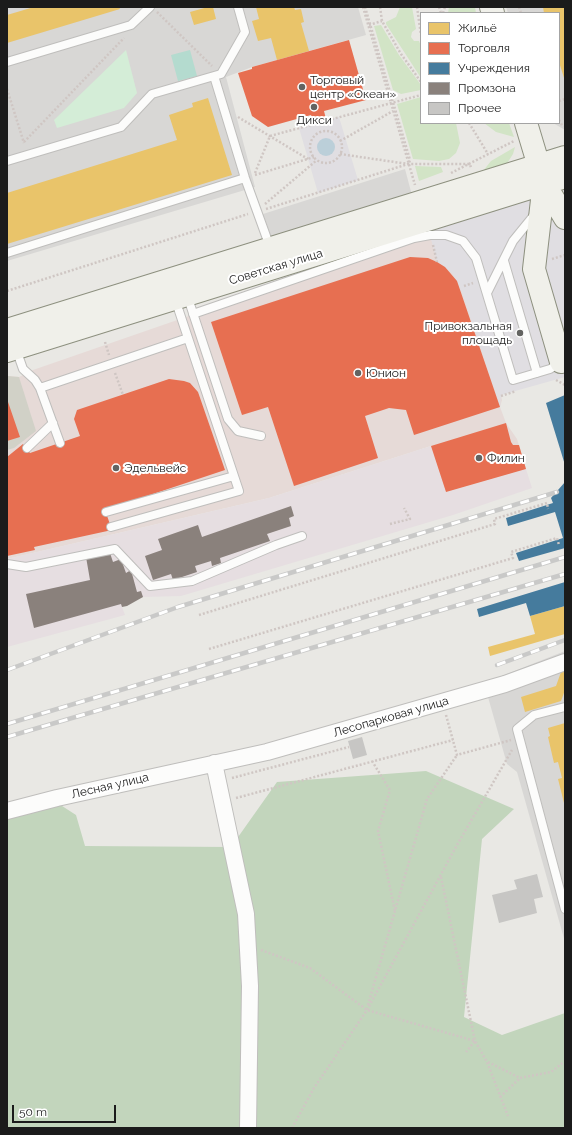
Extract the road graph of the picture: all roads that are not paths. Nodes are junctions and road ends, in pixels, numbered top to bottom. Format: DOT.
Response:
graph roads {
  1 [pos="151,7"];
  2 [pos="238,7"];
  3 [pos="7,62"];
  4 [pos="218,75"];
  5 [pos="520,132"];
  6 [pos="565,157"];
  7 [pos="7,161"];
  8 [pos="541,174"];
  9 [pos="565,177"];
  10 [pos="246,178"];
  11 [pos="542,206"];
  12 [pos="565,218"];
  13 [pos="565,229"];
  14 [pos="538,236"];
  15 [pos="271,248"];
  16 [pos="7,253"];
  17 [pos="504,261"];
  18 [pos="487,293"];
  19 [pos="185,302"];
  20 [pos="188,338"];
  21 [pos="10,343"];
  22 [pos="561,367"];
  23 [pos="537,373"];
  24 [pos="40,388"];
  25 [pos="53,423"];
  26 [pos="261,436"];
  27 [pos="60,443"];
  28 [pos="27,448"];
  29 [pos="234,476"];
  30 [pos="106,512"];
  31 [pos="111,527"];
  32 [pos="302,536"];
  33 [pos="7,564"];
  34 [pos="565,662"];
  35 [pos="565,707"];
  36 [pos="214,763"];
  37 [pos="7,811"];
  38 [pos="565,909"];
  39 [pos="248,1128"];
  1 -- 3 [label="lane"];
  2 -- 4 [label="lane"];
  4 -- 7 [label="lane"];
  4 -- 10 [label="lane"];
  5 -- 8 [label="main road"];
  6 -- 8 [label="main road"];
  8 -- 9 [label="main road"];
  8 -- 11 [label="main road"];
  8 -- 12 [label="main road"];
  8 -- 15 [label="main road, Советская улица"];
  8 -- 19 [label="main road, Советская улица"];
  10 -- 15 [label="lane"];
  10 -- 16 [label="lane"];
  11 -- 14 [label="main road"];
  11 -- 17 [label="lane"];
  13 -- 14 [label="main road"];
  14 -- 22 [label="main road"];
  15 -- 21 [label="main road, Советская улица"];
  17 -- 18 [label="lane"];
  17 -- 23 [label="lane"];
  18 -- 19 [label="lane"];
  18 -- 23 [label="lane"];
  19 -- 20 [label="lane"];
  19 -- 21 [label="main road, Советская улица"];
  19 -- 26 [label="lane"];
  20 -- 24 [label="lane"];
  20 -- 29 [label="lane"];
  21 -- 24 [label="lane"];
  22 -- 23 [label="lane"];
  24 -- 25 [label="lane"];
  25 -- 27 [label="lane"];
  25 -- 28 [label="lane"];
  29 -- 30 [label="lane"];
  29 -- 31 [label="lane"];
  32 -- 33 [label="lane"];
  34 -- 36 [label="street, Лесопарковая улица"];
  35 -- 38 [label="lane"];
  36 -- 37 [label="street, Лесная улица"];
  36 -- 39 [label="street"];
}
